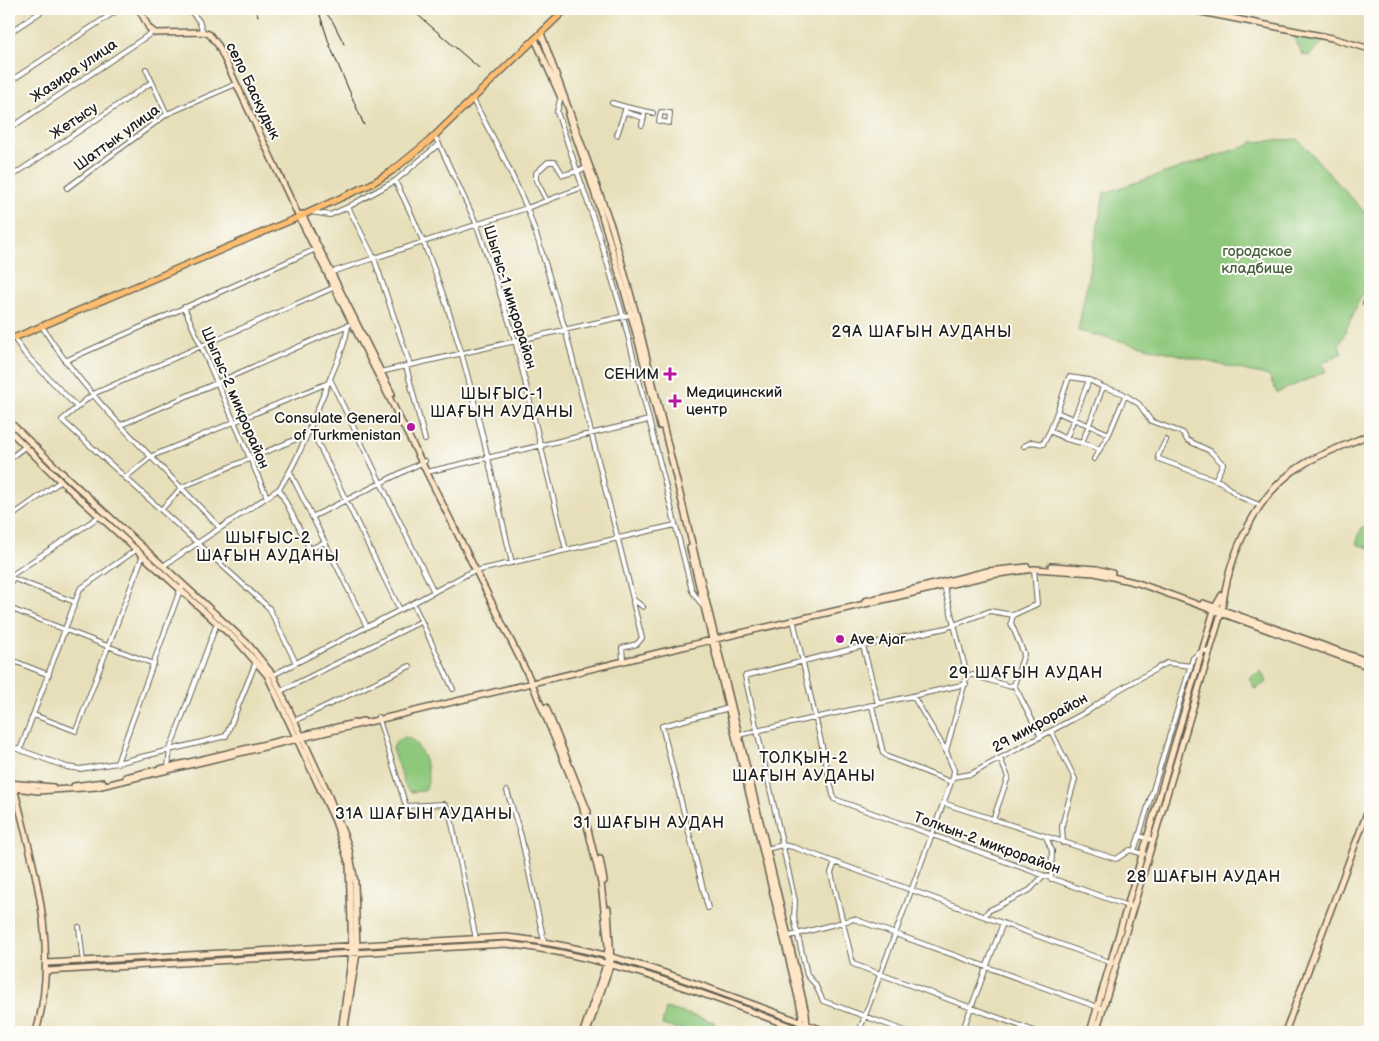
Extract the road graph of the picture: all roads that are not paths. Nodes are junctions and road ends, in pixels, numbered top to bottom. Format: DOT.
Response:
graph roads {
  1 [pos="45,9"];
  2 [pos="119,9"];
  3 [pos="139,9"];
  4 [pos="189,9"];
  5 [pos="566,9"];
  6 [pos="1186,9"];
  7 [pos="153,32"];
  8 [pos="203,32"];
  9 [pos="9,33"];
  10 [pos="541,33"];
  11 [pos="535,39"];
  12 [pos="1370,49"];
  13 [pos="146,70"];
  14 [pos="9,82"];
  15 [pos="152,82"];
  16 [pos="236,84"];
  17 [pos="562,94"];
  18 [pos="473,100"];
  19 [pos="612,103"];
  20 [pos="626,107"];
  21 [pos="644,111"];
  22 [pos="625,112"];
  23 [pos="653,113"];
  24 [pos="167,114"];
  25 [pos="644,118"];
  26 [pos="642,125"];
  27 [pos="9,129"];
  28 [pos="434,135"];
  29 [pos="617,135"];
  30 [pos="440,144"];
  31 [pos="589,168"];
  32 [pos="578,172"];
  33 [pos="9,178"];
  34 [pos="395,181"];
  35 [pos="583,187"];
  36 [pos="67,188"];
  37 [pos="547,201"];
  38 [pos="348,207"];
  39 [pos="527,208"];
  40 [pos="303,217"];
  41 [pos="476,223"];
  42 [pos="424,241"];
  43 [pos="317,248"];
  44 [pos="374,258"];
  45 [pos="330,272"];
  46 [pos="336,287"];
  47 [pos="1365,303"];
  48 [pos="184,307"];
  49 [pos="1370,309"];
  50 [pos="634,314"];
  51 [pos="623,316"];
  52 [pos="352,324"];
  53 [pos="41,325"];
  54 [pos="566,329"];
  55 [pos="11,339"];
  56 [pos="514,340"];
  57 [pos="200,346"];
  58 [pos="462,354"];
  59 [pos="64,361"];
  60 [pos="408,366"];
  61 [pos="379,372"];
  62 [pos="1089,380"];
  63 [pos="329,381"];
  64 [pos="215,383"];
  65 [pos="1103,387"];
  66 [pos="93,394"];
  67 [pos="1125,396"];
  68 [pos="77,407"];
  69 [pos="1057,412"];
  70 [pos="648,420"];
  71 [pos="1074,420"];
  72 [pos="9,421"];
  73 [pos="233,422"];
  74 [pos="121,425"];
  75 [pos="1088,425"];
  76 [pos="310,427"];
  77 [pos="9,430"];
  78 [pos="1050,431"];
  79 [pos="591,434"];
  80 [pos="1109,434"];
  81 [pos="307,435"];
  82 [pos="1368,435"];
  83 [pos="1066,439"];
  84 [pos="425,440"];
  85 [pos="1166,440"];
  86 [pos="1082,443"];
  87 [pos="26,446"];
  88 [pos="540,446"];
  89 [pos="1024,446"];
  90 [pos="1370,447"];
  91 [pos="1100,449"];
  92 [pos="152,456"];
  93 [pos="487,458"];
  94 [pos="9,459"];
  95 [pos="1094,459"];
  96 [pos="249,461"];
  97 [pos="423,462"];
  98 [pos="60,471"];
  99 [pos="290,472"];
  100 [pos="428,472"];
  101 [pos="55,476"];
  102 [pos="125,478"];
  103 [pos="1215,480"];
  104 [pos="61,481"];
  105 [pos="381,482"];
  106 [pos="182,487"];
  107 [pos="279,489"];
  108 [pos="266,498"];
  109 [pos="1370,499"];
  110 [pos="346,500"];
  111 [pos="1259,505"];
  112 [pos="1369,507"];
  113 [pos="161,510"];
  114 [pos="100,516"];
  115 [pos="312,517"];
  116 [pos="9,518"];
  117 [pos="675,525"];
  118 [pos="219,527"];
  119 [pos="617,538"];
  120 [pos="325,542"];
  121 [pos="197,543"];
  122 [pos="136,550"];
  123 [pos="566,550"];
  124 [pos="143,556"];
  125 [pos="512,563"];
  126 [pos="163,566"];
  127 [pos="1034,568"];
  128 [pos="478,570"];
  129 [pos="12,578"];
  130 [pos="944,584"];
  131 [pos="184,585"];
  132 [pos="9,588"];
  133 [pos="180,590"];
  134 [pos="434,592"];
  135 [pos="1224,593"];
  136 [pos="633,600"];
  137 [pos="75,602"];
  138 [pos="413,603"];
  139 [pos="644,606"];
  140 [pos="9,608"];
  141 [pos="1214,609"];
  142 [pos="400,610"];
  143 [pos="707,610"];
  144 [pos="1222,612"];
  145 [pos="1013,615"];
  146 [pos="794,619"];
  147 [pos="420,622"];
  148 [pos="217,623"];
  149 [pos="954,625"];
  150 [pos="368,627"];
  151 [pos="65,630"];
  152 [pos="714,639"];
  153 [pos="108,646"];
  154 [pos="863,646"];
  155 [pos="1203,650"];
  156 [pos="1210,652"];
  157 [pos="9,658"];
  158 [pos="258,658"];
  159 [pos="623,659"];
  160 [pos="803,661"];
  161 [pos="1370,662"];
  162 [pos="296,663"];
  163 [pos="154,664"];
  164 [pos="410,666"];
  165 [pos="1191,666"];
  166 [pos="1370,668"];
  167 [pos="48,675"];
  168 [pos="273,675"];
  169 [pos="967,675"];
  170 [pos="532,680"];
  171 [pos="966,684"];
  172 [pos="1014,685"];
  173 [pos="453,689"];
  174 [pos="281,691"];
  175 [pos="913,696"];
  176 [pos="878,704"];
  177 [pos="872,706"];
  178 [pos="731,708"];
  179 [pos="34,715"];
  180 [pos="816,718"];
  181 [pos="379,719"];
  182 [pos="294,721"];
  183 [pos="757,731"];
  184 [pos="1051,731"];
  185 [pos="737,735"];
  186 [pos="1041,737"];
  187 [pos="299,738"];
  188 [pos="9,746"];
  189 [pos="170,749"];
  190 [pos="20,750"];
  191 [pos="946,752"];
  192 [pos="1000,758"];
  193 [pos="117,763"];
  194 [pos="168,769"];
  195 [pos="952,780"];
  196 [pos="11,786"];
  197 [pos="507,791"];
  198 [pos="944,803"];
  199 [pos="754,804"];
  200 [pos="1370,805"];
  201 [pos="993,820"];
  202 [pos="932,834"];
  203 [pos="1139,836"];
  204 [pos="1046,837"];
  205 [pos="1151,839"];
  206 [pos="1063,843"];
  207 [pos="782,845"];
  208 [pos="767,849"];
  209 [pos="1134,851"];
  210 [pos="1144,854"];
  211 [pos="835,862"];
  212 [pos="1043,876"];
  213 [pos="1051,879"];
  214 [pos="911,888"];
  215 [pos="1130,907"];
  216 [pos="708,908"];
  217 [pos="985,916"];
  218 [pos="842,922"];
  219 [pos="1003,923"];
  220 [pos="79,926"];
  221 [pos="798,934"];
  222 [pos="895,934"];
  223 [pos="786,937"];
  224 [pos="476,939"];
  225 [pos="544,941"];
  226 [pos="355,945"];
  227 [pos="543,948"];
  228 [pos="355,953"];
  229 [pos="202,954"];
  230 [pos="609,955"];
  231 [pos="83,962"];
  232 [pos="203,962"];
  233 [pos="47,963"];
  234 [pos="609,963"];
  235 [pos="1114,964"];
  236 [pos="987,967"];
  237 [pos="46,971"];
  238 [pos="880,974"];
  239 [pos="972,1008"];
  240 [pos="1100,1008"];
  241 [pos="864,1016"];
  242 [pos="804,1024"];
  243 [pos="798,1031"];
  244 [pos="36,1032"];
  245 [pos="343,1032"];
  246 [pos="583,1032"];
  247 [pos="587,1032"];
  248 [pos="828,1032"];
  249 [pos="859,1032"];
  250 [pos="908,1032"];
  251 [pos="962,1032"];
  252 [pos="1037,1032"];
  253 [pos="1090,1032"];
  254 [pos="1096,1032"];
  255 [pos="1285,1032"];
  1 -- 9 [label="street"];
  2 -- 14 [label="street"];
  3 -- 7 [label="main road"];
  4 -- 8 [label="street"];
  5 -- 10 [label="main road"];
  6 -- 12 [label="main road"];
  7 -- 8 [label="main road"];
  7 -- 27 [label="street, Жазира улица"];
  8 -- 16 [label="main road, село Баскудык"];
  10 -- 11 [label="main road"];
  10 -- 17 [label="main road"];
  11 -- 17 [label="main road"];
  11 -- 18 [label="main road"];
  13 -- 15 [label="street"];
  15 -- 24 [label="street"];
  15 -- 33 [label="street, Жетысу"];
  16 -- 24 [label="street, Шаттык улица"];
  16 -- 40 [label="main road, село Баскудык"];
  17 -- 31 [label="main road"];
  17 -- 32 [label="street"];
  18 -- 28 [label="main road"];
  18 -- 39 [label="street"];
  19 -- 20 [label="street"];
  20 -- 21 [label="street"];
  20 -- 22 [label="street"];
  21 -- 23 [label="street"];
  21 -- 25 [label="street"];
  22 -- 25 [label="street"];
  22 -- 29 [label="street"];
  24 -- 36 [label="street, Шаттык улица"];
  25 -- 26 [label="street"];
  28 -- 30 [label="street, Шыгыс-1 микрорайон"];
  28 -- 40 [label="main road"];
  30 -- 34 [label="street"];
  30 -- 41 [label="street, Шыгыс-1 микрорайон"];
  31 -- 32 [label="street"];
  31 -- 50 [label="main road"];
  32 -- 35 [label="street"];
  32 -- 37 [label="street"];
  34 -- 38 [label="street"];
  34 -- 42 [label="street"];
  35 -- 37 [label="street"];
  35 -- 51 [label="street"];
  37 -- 39 [label="street"];
  38 -- 40 [label="street"];
  38 -- 44 [label="street"];
  39 -- 41 [label="street"];
  39 -- 54 [label="street"];
  40 -- 43 [label="main road, село Баскудык"];
  40 -- 53 [label="main road"];
  41 -- 42 [label="street"];
  41 -- 56 [label="street, Шыгыс-1 микрорайон"];
  42 -- 44 [label="street"];
  42 -- 58 [label="street"];
  43 -- 45 [label="main road, село Баскудык"];
  43 -- 48 [label="street"];
  44 -- 45 [label="street"];
  44 -- 60 [label="street"];
  45 -- 46 [label="main road, село Баскудык"];
  46 -- 52 [label="main road, село Баскудык"];
  46 -- 57 [label="street"];
  47 -- 49 [label="street"];
  48 -- 57 [label="street, Шыгыс-2 микрорайон"];
  48 -- 59 [label="street"];
  50 -- 51 [label="street"];
  50 -- 143 [label="main road"];
  51 -- 54 [label="street"];
  51 -- 70 [label="street"];
  52 -- 61 [label="main road, село Баскудык"];
  52 -- 63 [label="street"];
  52 -- 64 [label="street"];
  53 -- 55 [label="main road"];
  53 -- 59 [label="street"];
  54 -- 56 [label="street"];
  54 -- 79 [label="street"];
  55 -- 68 [label="street"];
  56 -- 58 [label="street"];
  56 -- 88 [label="street, Шыгыс-1 микрорайон"];
  57 -- 64 [label="street, Шыгыс-2 микрорайон"];
  57 -- 66 [label="street"];
  58 -- 60 [label="street"];
  58 -- 93 [label="street"];
  59 -- 66 [label="street"];
  60 -- 61 [label="street"];
  60 -- 84 [label="street"];
  61 -- 97 [label="main road, село Баскудык"];
  62 -- 65 [label="street"];
  62 -- 69 [label="street"];
  62 -- 71 [label="street"];
  63 -- 73 [label="street"];
  63 -- 76 [label="street"];
  63 -- 105 [label="street"];
  64 -- 73 [label="street, Шыгыс-2 микрорайон"];
  64 -- 74 [label="street"];
  65 -- 67 [label="street"];
  65 -- 75 [label="street"];
  66 -- 68 [label="street"];
  66 -- 74 [label="street"];
  67 -- 80 [label="street"];
  67 -- 103 [label="street"];
  68 -- 102 [label="street"];
  69 -- 71 [label="street"];
  69 -- 78 [label="street"];
  70 -- 79 [label="street"];
  70 -- 117 [label="street"];
  71 -- 75 [label="street"];
  71 -- 83 [label="street"];
  72 -- 98 [label="main road"];
  73 -- 92 [label="street"];
  73 -- 96 [label="street, Шыгыс-2 микрорайон"];
  74 -- 92 [label="street"];
  75 -- 80 [label="street"];
  75 -- 86 [label="street"];
  76 -- 81 [label="street"];
  76 -- 110 [label="street"];
  77 -- 87 [label="main road"];
  78 -- 83 [label="street"];
  78 -- 89 [label="street"];
  79 -- 88 [label="street"];
  79 -- 119 [label="street"];
  80 -- 91 [label="street"];
  81 -- 96 [label="street"];
  81 -- 99 [label="street"];
  82 -- 90 [label="street"];
  82 -- 111 [label="main road"];
  83 -- 86 [label="street"];
  85 -- 103 [label="street"];
  86 -- 91 [label="street"];
  87 -- 94 [label="street"];
  87 -- 101 [label="main road"];
  88 -- 93 [label="street"];
  88 -- 123 [label="street, Шыгыс-1 микрорайон"];
  91 -- 95 [label="street"];
  92 -- 102 [label="street"];
  92 -- 106 [label="street"];
  93 -- 100 [label="street"];
  93 -- 125 [label="street"];
  96 -- 106 [label="street"];
  96 -- 108 [label="street, Шыгыс-2 микрорайон"];
  97 -- 100 [label="main road, село Баскудык"];
  97 -- 105 [label="street"];
  98 -- 101 [label="main road"];
  98 -- 126 [label="main road"];
  99 -- 107 [label="street"];
  99 -- 115 [label="street"];
  100 -- 128 [label="main road, село Баскудык"];
  101 -- 104 [label="main road"];
  102 -- 113 [label="street"];
  103 -- 111 [label="street"];
  104 -- 114 [label="main road"];
  104 -- 116 [label="street"];
  105 -- 110 [label="street"];
  105 -- 134 [label="street"];
  106 -- 113 [label="street"];
  106 -- 118 [label="street"];
  107 -- 108 [label="street"];
  107 -- 120 [label="street"];
  108 -- 118 [label="street"];
  109 -- 112 [label="street"];
  110 -- 115 [label="street"];
  110 -- 142 [label="street"];
  111 -- 135 [label="main road"];
  113 -- 121 [label="street"];
  114 -- 122 [label="main road"];
  114 -- 129 [label="street"];
  115 -- 120 [label="street"];
  117 -- 119 [label="street"];
  117 -- 143 [label="street"];
  118 -- 121 [label="street"];
  119 -- 123 [label="street"];
  119 -- 136 [label="street"];
  120 -- 150 [label="street"];
  121 -- 126 [label="street"];
  121 -- 162 [label="street"];
  122 -- 124 [label="main road"];
  122 -- 137 [label="street"];
  123 -- 125 [label="street"];
  124 -- 133 [label="main road"];
  124 -- 153 [label="street"];
  125 -- 128 [label="street"];
  126 -- 131 [label="main road"];
  127 -- 130 [label="main road"];
  127 -- 141 [label="main road"];
  127 -- 145 [label="street"];
  128 -- 134 [label="street"];
  128 -- 170 [label="main road, село Баскудык"];
  129 -- 132 [label="street"];
  129 -- 137 [label="street"];
  130 -- 146 [label="main road"];
  130 -- 149 [label="street"];
  131 -- 133 [label="street"];
  131 -- 158 [label="main road"];
  133 -- 148 [label="main road"];
  133 -- 163 [label="street"];
  134 -- 138 [label="street"];
  135 -- 141 [label="main road"];
  135 -- 144 [label="main road"];
  136 -- 139 [label="street"];
  136 -- 159 [label="street"];
  137 -- 151 [label="street"];
  138 -- 142 [label="street"];
  138 -- 147 [label="street"];
  140 -- 151 [label="street"];
  141 -- 144 [label="main road"];
  141 -- 155 [label="main road"];
  142 -- 150 [label="street"];
  143 -- 152 [label="main road"];
  144 -- 156 [label="main road"];
  144 -- 161 [label="main road"];
  144 -- 166 [label="main road"];
  145 -- 149 [label="street"];
  145 -- 172 [label="street"];
  146 -- 152 [label="main road"];
  146 -- 160 [label="street"];
  147 -- 173 [label="street"];
  147 -- 174 [label="street"];
  148 -- 158 [label="main road"];
  148 -- 189 [label="street"];
  149 -- 154 [label="street"];
  149 -- 169 [label="street"];
  150 -- 162 [label="street"];
  151 -- 153 [label="street"];
  151 -- 167 [label="street"];
  152 -- 159 [label="main road"];
  152 -- 170 [label="main road"];
  152 -- 178 [label="main road"];
  153 -- 163 [label="street"];
  153 -- 179 [label="street"];
  154 -- 160 [label="street"];
  154 -- 176 [label="street"];
  155 -- 156 [label="street"];
  155 -- 165 [label="street"];
  155 -- 205 [label="main road"];
  156 -- 205 [label="main road"];
  157 -- 167 [label="street"];
  158 -- 168 [label="main road"];
  158 -- 187 [label="main road"];
  158 -- 189 [label="street"];
  159 -- 170 [label="main road"];
  160 -- 180 [label="street"];
  160 -- 183 [label="street"];
  162 -- 168 [label="street"];
  163 -- 193 [label="street"];
  164 -- 182 [label="street"];
  165 -- 184 [label="street, 29 микрорайон"];
  165 -- 203 [label="street"];
  167 -- 179 [label="street"];
  168 -- 174 [label="main road"];
  169 -- 171 [label="street"];
  169 -- 172 [label="street"];
  170 -- 181 [label="main road"];
  170 -- 230 [label="main road, село Баскудык"];
  171 -- 175 [label="street"];
  171 -- 191 [label="street"];
  172 -- 186 [label="street"];
  174 -- 182 [label="main road"];
  175 -- 176 [label="street"];
  175 -- 191 [label="street"];
  176 -- 177 [label="street"];
  177 -- 180 [label="street"];
  177 -- 195 [label="street"];
  178 -- 185 [label="main road"];
  178 -- 216 [label="street"];
  179 -- 190 [label="street"];
  180 -- 183 [label="street"];
  180 -- 202 [label="street, Толкын-2 микрорайон"];
  181 -- 187 [label="main road"];
  181 -- 224 [label="street"];
  182 -- 187 [label="main road"];
  183 -- 185 [label="street"];
  183 -- 207 [label="street"];
  184 -- 186 [label="street, 29 микрорайон"];
  184 -- 206 [label="street"];
  185 -- 199 [label="main road"];
  186 -- 192 [label="street, 29 микрорайон"];
  187 -- 194 [label="main road"];
  187 -- 226 [label="main road"];
  188 -- 190 [label="street"];
  189 -- 193 [label="street"];
  189 -- 194 [label="street"];
  190 -- 193 [label="street"];
  191 -- 195 [label="street"];
  192 -- 195 [label="street, 29 микрорайон"];
  192 -- 201 [label="street"];
  194 -- 196 [label="main road"];
  195 -- 198 [label="street"];
  196 -- 233 [label="main road"];
  197 -- 225 [label="street"];
  198 -- 201 [label="street"];
  198 -- 202 [label="street"];
  199 -- 208 [label="main road"];
  199 -- 223 [label="main road"];
  200 -- 255 [label="main road"];
  201 -- 204 [label="street"];
  202 -- 212 [label="street, Толкын-2 микрорайон"];
  202 -- 214 [label="street"];
  203 -- 205 [label="street"];
  203 -- 209 [label="street"];
  204 -- 206 [label="street"];
  204 -- 213 [label="street"];
  205 -- 210 [label="main road"];
  205 -- 215 [label="main road"];
  206 -- 209 [label="street"];
  207 -- 208 [label="street"];
  207 -- 211 [label="street"];
  207 -- 221 [label="street"];
  208 -- 223 [label="main road"];
  209 -- 210 [label="street"];
  210 -- 215 [label="main road"];
  211 -- 214 [label="street"];
  211 -- 218 [label="street"];
  212 -- 213 [label="street, Толкын-2 микрорайон"];
  212 -- 217 [label="street"];
  213 -- 215 [label="street, Толкын-2 микрорайон"];
  214 -- 217 [label="street"];
  214 -- 222 [label="street"];
  215 -- 235 [label="main road"];
  217 -- 219 [label="street"];
  218 -- 221 [label="street"];
  218 -- 222 [label="street"];
  218 -- 238 [label="street"];
  219 -- 235 [label="street"];
  219 -- 236 [label="street"];
  220 -- 231 [label="street"];
  221 -- 223 [label="street"];
  221 -- 241 [label="street"];
  222 -- 236 [label="street"];
  222 -- 238 [label="street"];
  223 -- 242 [label="main road"];
  224 -- 225 [label="main road"];
  224 -- 226 [label="main road"];
  225 -- 227 [label="main road"];
  225 -- 230 [label="main road"];
  226 -- 228 [label="main road"];
  226 -- 229 [label="main road"];
  227 -- 228 [label="main road"];
  227 -- 234 [label="main road"];
  228 -- 232 [label="main road"];
  228 -- 245 [label="main road"];
  229 -- 231 [label="main road"];
  229 -- 232 [label="street"];
  230 -- 234 [label="main road, село Баскудык"];
  230 -- 242 [label="main road"];
  231 -- 233 [label="main road"];
  232 -- 237 [label="main road"];
  233 -- 237 [label="main road"];
  234 -- 243 [label="main road"];
  234 -- 246 [label="main road"];
  234 -- 247 [label="main road"];
  235 -- 240 [label="main road"];
  236 -- 239 [label="street"];
  236 -- 240 [label="street"];
  237 -- 244 [label="main road"];
  238 -- 239 [label="street"];
  238 -- 241 [label="street"];
  239 -- 251 [label="street"];
  239 -- 252 [label="street"];
  240 -- 253 [label="main road"];
  240 -- 254 [label="main road"];
  241 -- 249 [label="street"];
  241 -- 250 [label="street"];
  242 -- 243 [label="main road"];
  242 -- 248 [label="main road"];
}
